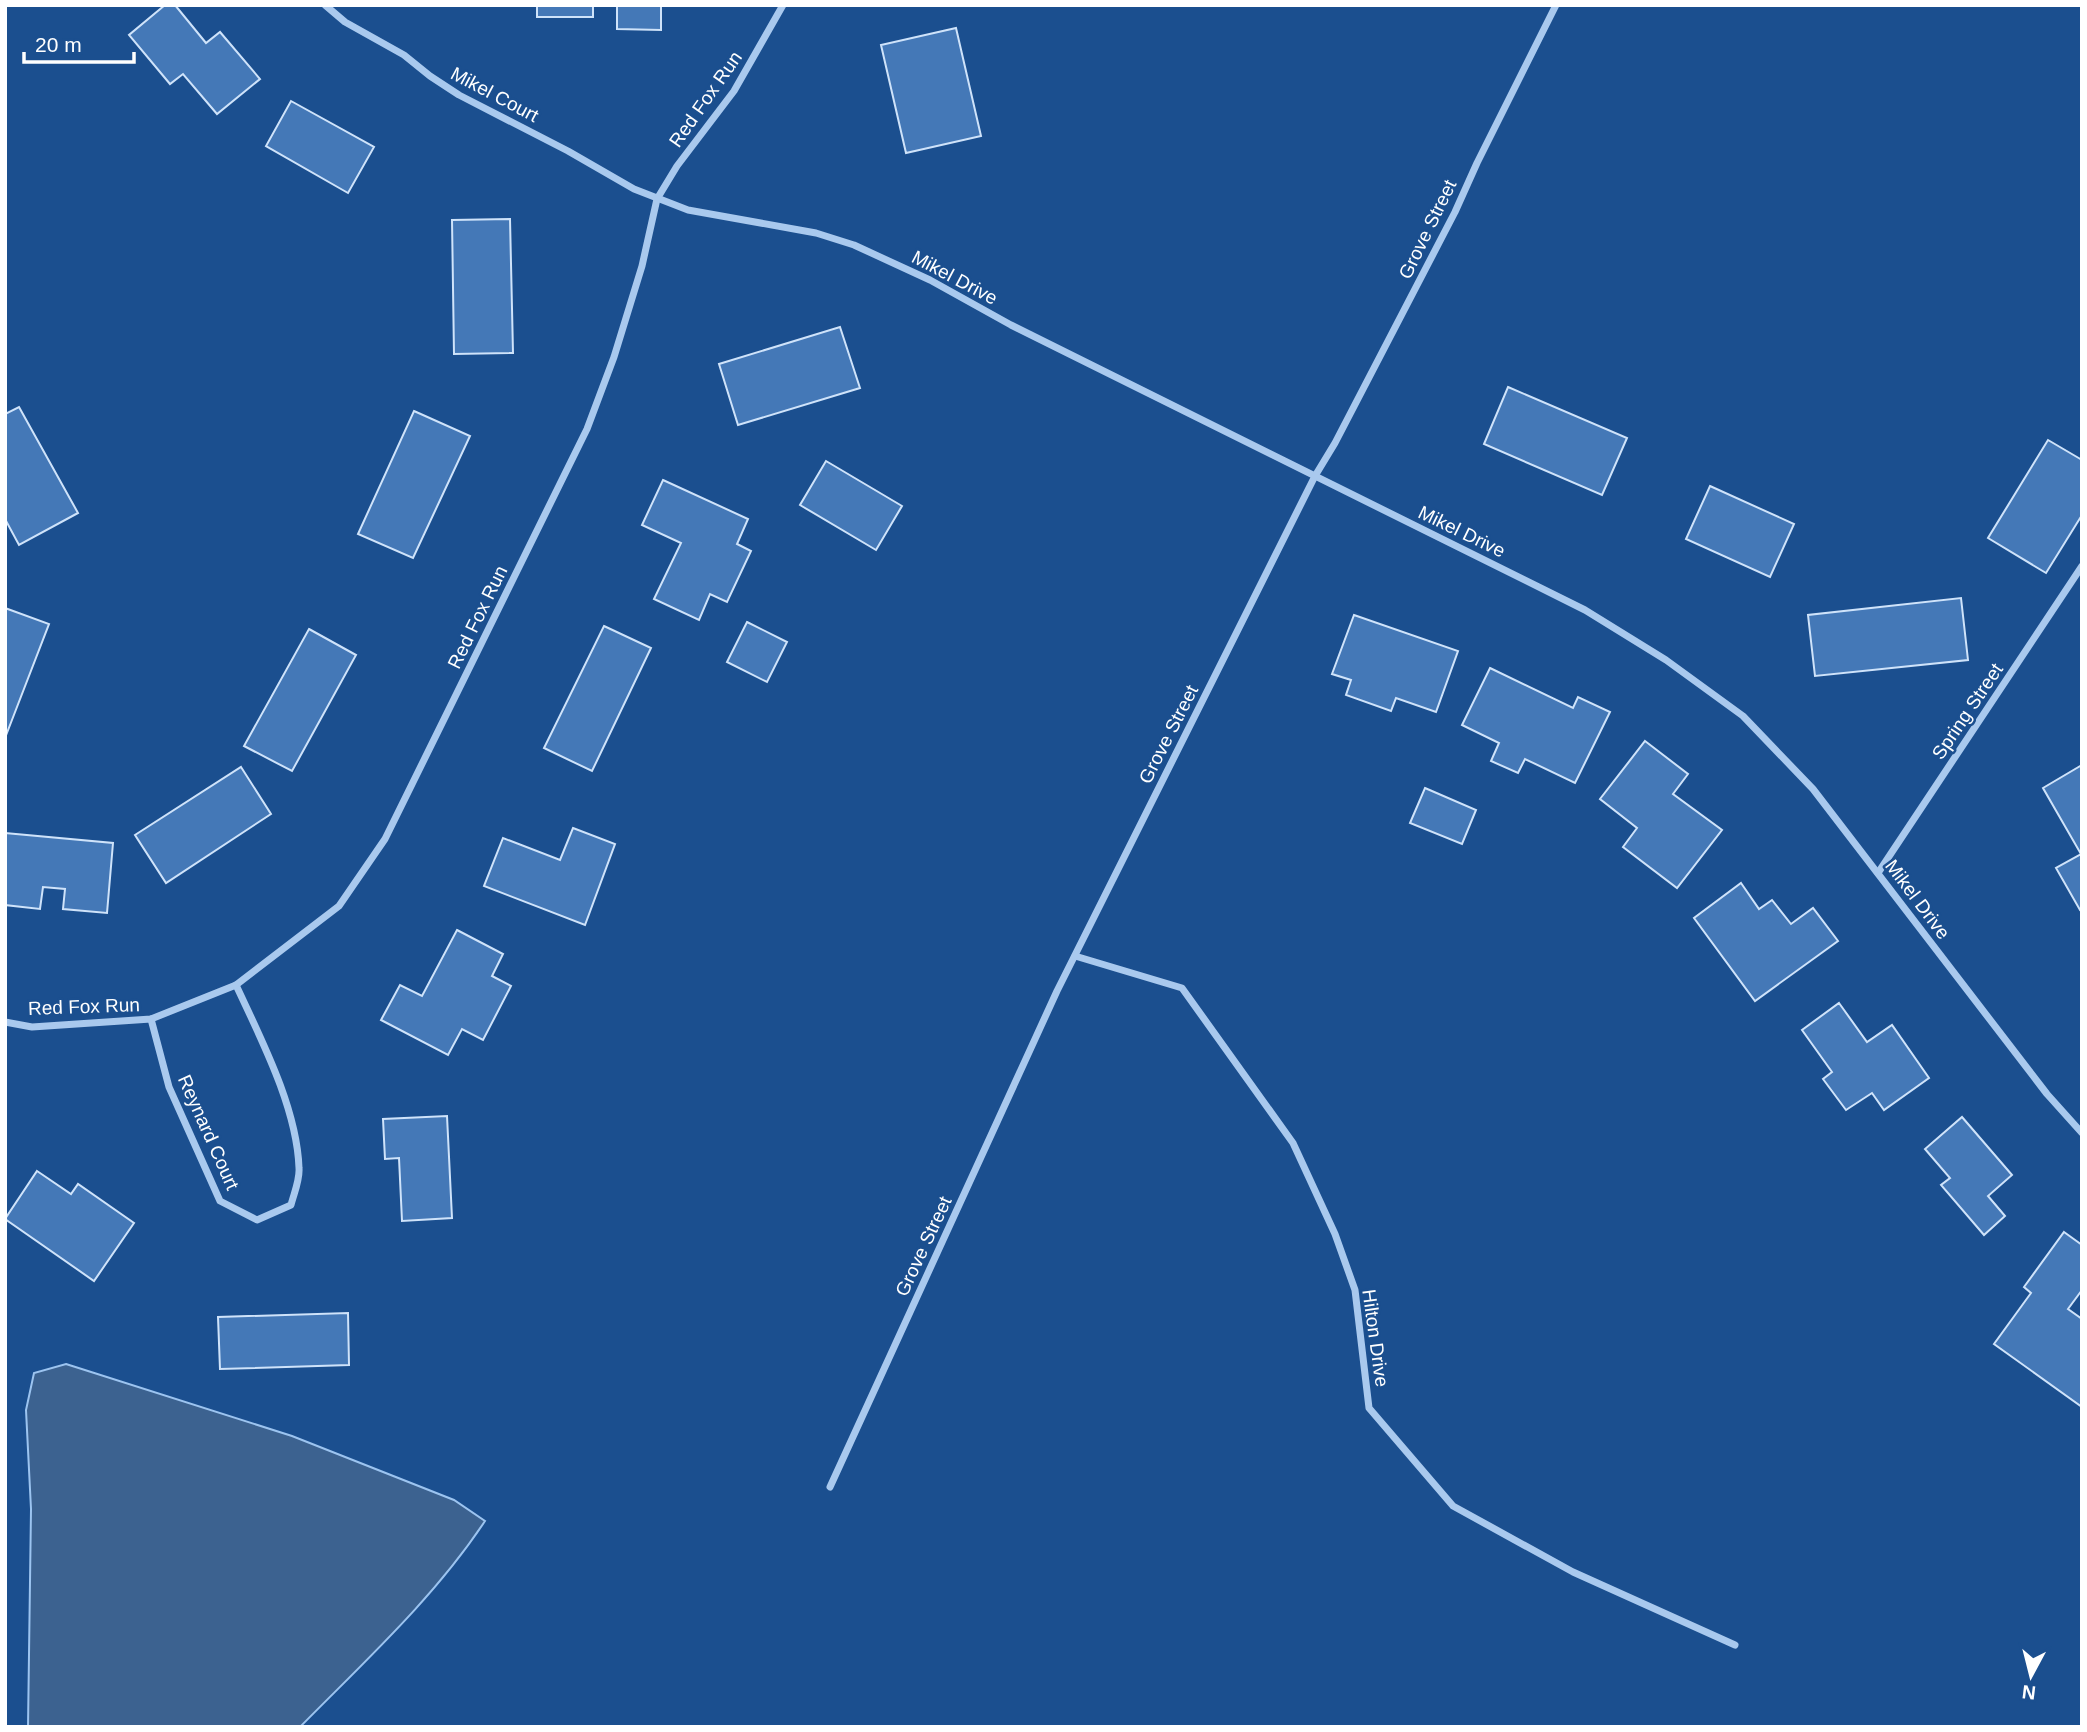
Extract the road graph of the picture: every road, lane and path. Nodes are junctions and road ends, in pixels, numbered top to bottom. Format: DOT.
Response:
graph roads {
  1 [pos="325,5"];
  2 [pos="783,5"];
  3 [pos="1556,5"];
  4 [pos="657,199"];
  5 [pos="1315,476"];
  6 [pos="2082,566"];
  7 [pos="1878,873"];
  8 [pos="1075,956"];
  9 [pos="236,985"];
  10 [pos="151,1019"];
  11 [pos="5,1022"];
  12 [pos="2082,1133"];
  13 [pos="830,1487"];
  14 [pos="1735,1645"];
  1 -- 4 [label="street, Mikel Court"];
  2 -- 4 [label="street, Red Fox Run"];
  3 -- 5 [label="street, Grove Street"];
  4 -- 5 [label="street, Mikel Drive"];
  4 -- 9 [label="street, Red Fox Run"];
  5 -- 7 [label="street, Mikel Drive"];
  5 -- 8 [label="street, Grove Street"];
  6 -- 7 [label="street, Spring Street"];
  7 -- 12 [label="street, Mikel Drive"];
  8 -- 13 [label="street, Grove Street"];
  8 -- 14 [label="street, Hilton Drive"];
  9 -- 10 [label="street, Red Fox Run"];
  9 -- 10 [label="street, Reynard Court"];
  10 -- 11 [label="street, Red Fox Run"];
}
